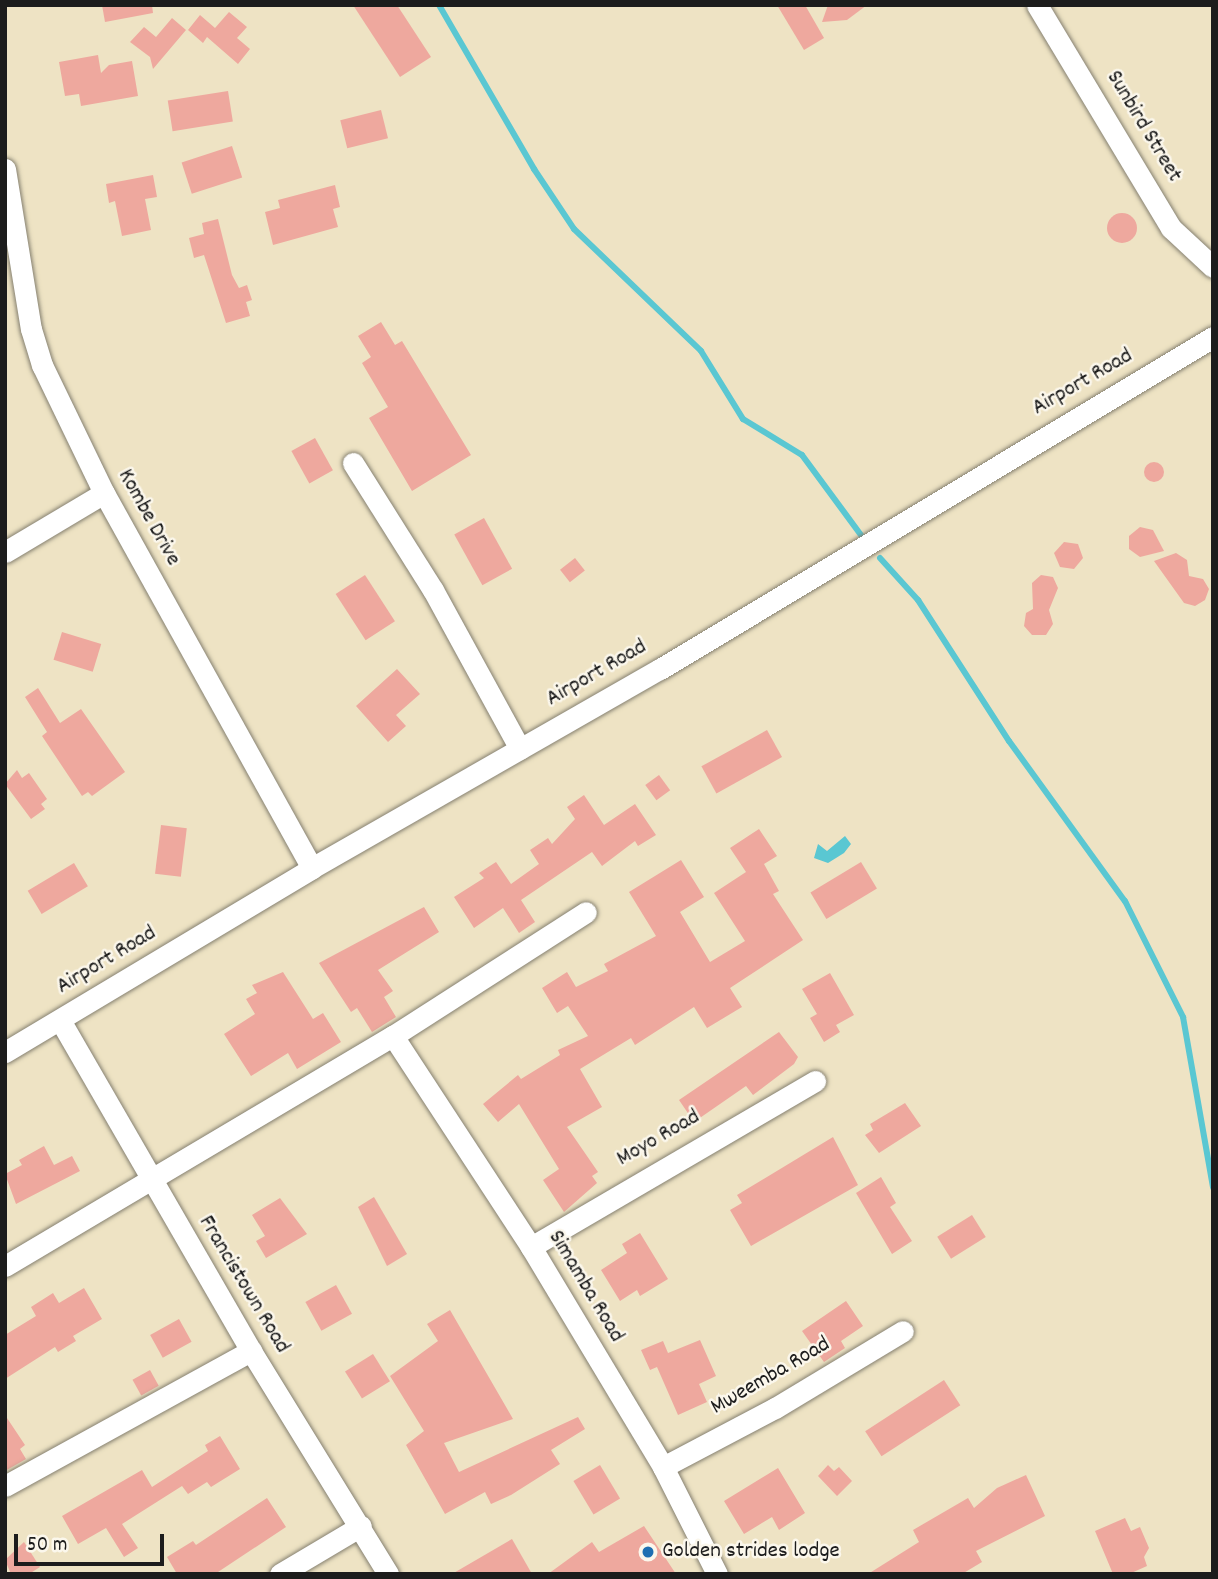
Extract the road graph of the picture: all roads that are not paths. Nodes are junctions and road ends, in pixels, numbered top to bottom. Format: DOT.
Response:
graph roads {
  1 [pos="1037,5"];
  2 [pos="5,169"];
  3 [pos="1213,267"];
  4 [pos="1213,337"];
  5 [pos="353,463"];
  6 [pos="104,494"];
  7 [pos="5,552"];
  8 [pos="520,749"];
  9 [pos="312,868"];
  10 [pos="586,912"];
  11 [pos="60,1020"];
  12 [pos="393,1036"];
  13 [pos="5,1052"];
  14 [pos="815,1081"];
  15 [pos="149,1178"];
  16 [pos="531,1247"];
  17 [pos="5,1266"];
  18 [pos="903,1331"];
  19 [pos="251,1351"];
  20 [pos="663,1467"];
  21 [pos="5,1486"];
  22 [pos="361,1526"];
  23 [pos="280,1574"];
  24 [pos="388,1574"];
  25 [pos="716,1574"];
  1 -- 3 [label="street, Sunbird Street"];
  2 -- 6 [label="street, Kombe Drive"];
  4 -- 8 [label="street, Airport Road"];
  5 -- 8 [label="street"];
  6 -- 7 [label="street"];
  6 -- 9 [label="street, Kombe Drive"];
  8 -- 9 [label="street, Airport Road"];
  9 -- 11 [label="street, Airport Road"];
  10 -- 12 [label="street"];
  11 -- 13 [label="street, Airport Road"];
  11 -- 15 [label="street, Francistown Road"];
  12 -- 15 [label="street"];
  12 -- 16 [label="street, Simamba Road"];
  14 -- 16 [label="street, Moyo Road"];
  15 -- 17 [label="street"];
  15 -- 19 [label="street, Francistown Road"];
  16 -- 20 [label="street, Simamba Road"];
  18 -- 20 [label="street, Mweemba Road"];
  19 -- 21 [label="street"];
  19 -- 22 [label="street, Francistown Road"];
  20 -- 25 [label="street, Simamba Road"];
  22 -- 23 [label="street"];
  22 -- 24 [label="street, Francistown Road"];
}
